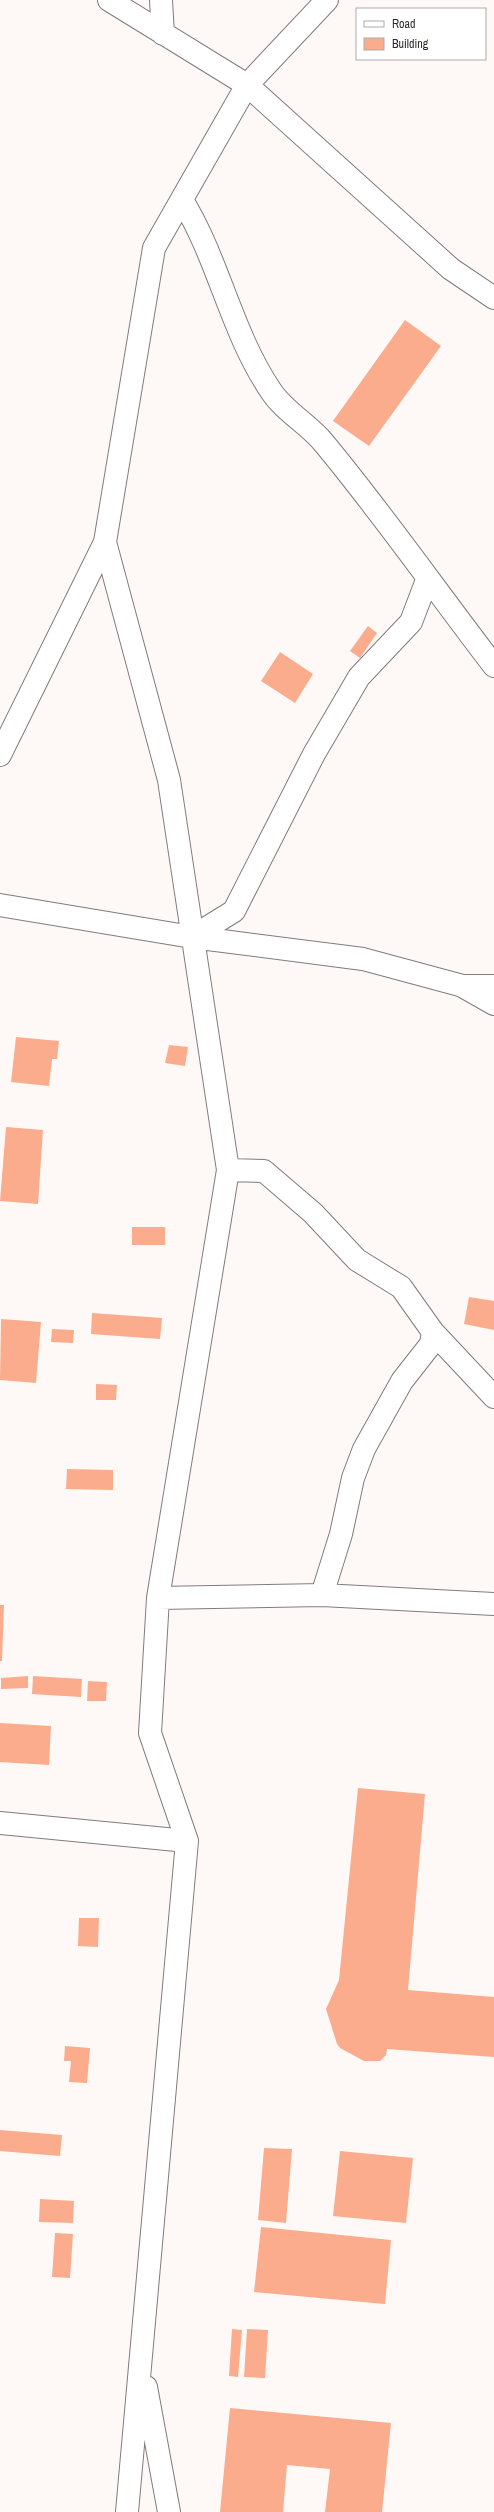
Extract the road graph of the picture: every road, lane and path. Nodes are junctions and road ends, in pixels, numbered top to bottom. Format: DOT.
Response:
graph roads {
  1 [pos="109,0"];
  2 [pos="160,0"];
  3 [pos="327,0"];
  4 [pos="163,34"];
  5 [pos="247,85"];
  6 [pos="182,200"];
  7 [pos="494,298"];
  8 [pos="105,542"];
  9 [pos="427,580"];
  10 [pos="494,666"];
  11 [pos="0,755"];
  12 [pos="0,905"];
  13 [pos="192,938"];
  14 [pos="463,986"];
  15 [pos="494,986"];
  16 [pos="494,1004"];
  17 [pos="228,1170"];
  18 [pos="433,1332"];
  19 [pos="494,1397"];
  20 [pos="322,1595"];
  21 [pos="158,1598"];
  22 [pos="494,1604"];
  23 [pos="0,1823"];
  24 [pos="187,1841"];
  25 [pos="141,2360"];
  26 [pos="128,2512"];
  27 [pos="169,2512"];
  1 -- 4 [label="street"];
  2 -- 4 [label="street"];
  3 -- 5 [label="street"];
  4 -- 5 [label="street"];
  5 -- 6 [label="street"];
  5 -- 7 [label="street"];
  6 -- 8 [label="street"];
  6 -- 9 [label="street"];
  8 -- 11 [label="street"];
  8 -- 13 [label="street"];
  9 -- 10 [label="street"];
  9 -- 13 [label="street"];
  12 -- 13 [label="street"];
  13 -- 14 [label="street"];
  13 -- 17 [label="street"];
  14 -- 15 [label="street"];
  14 -- 16 [label="street"];
  17 -- 18 [label="street"];
  17 -- 21 [label="street"];
  18 -- 19 [label="street"];
  18 -- 20 [label="street"];
  20 -- 21 [label="street"];
  20 -- 22 [label="street"];
  21 -- 24 [label="street"];
  23 -- 24 [label="street"];
  24 -- 25 [label="street"];
  25 -- 26 [label="street"];
  25 -- 27 [label="street"];
}
